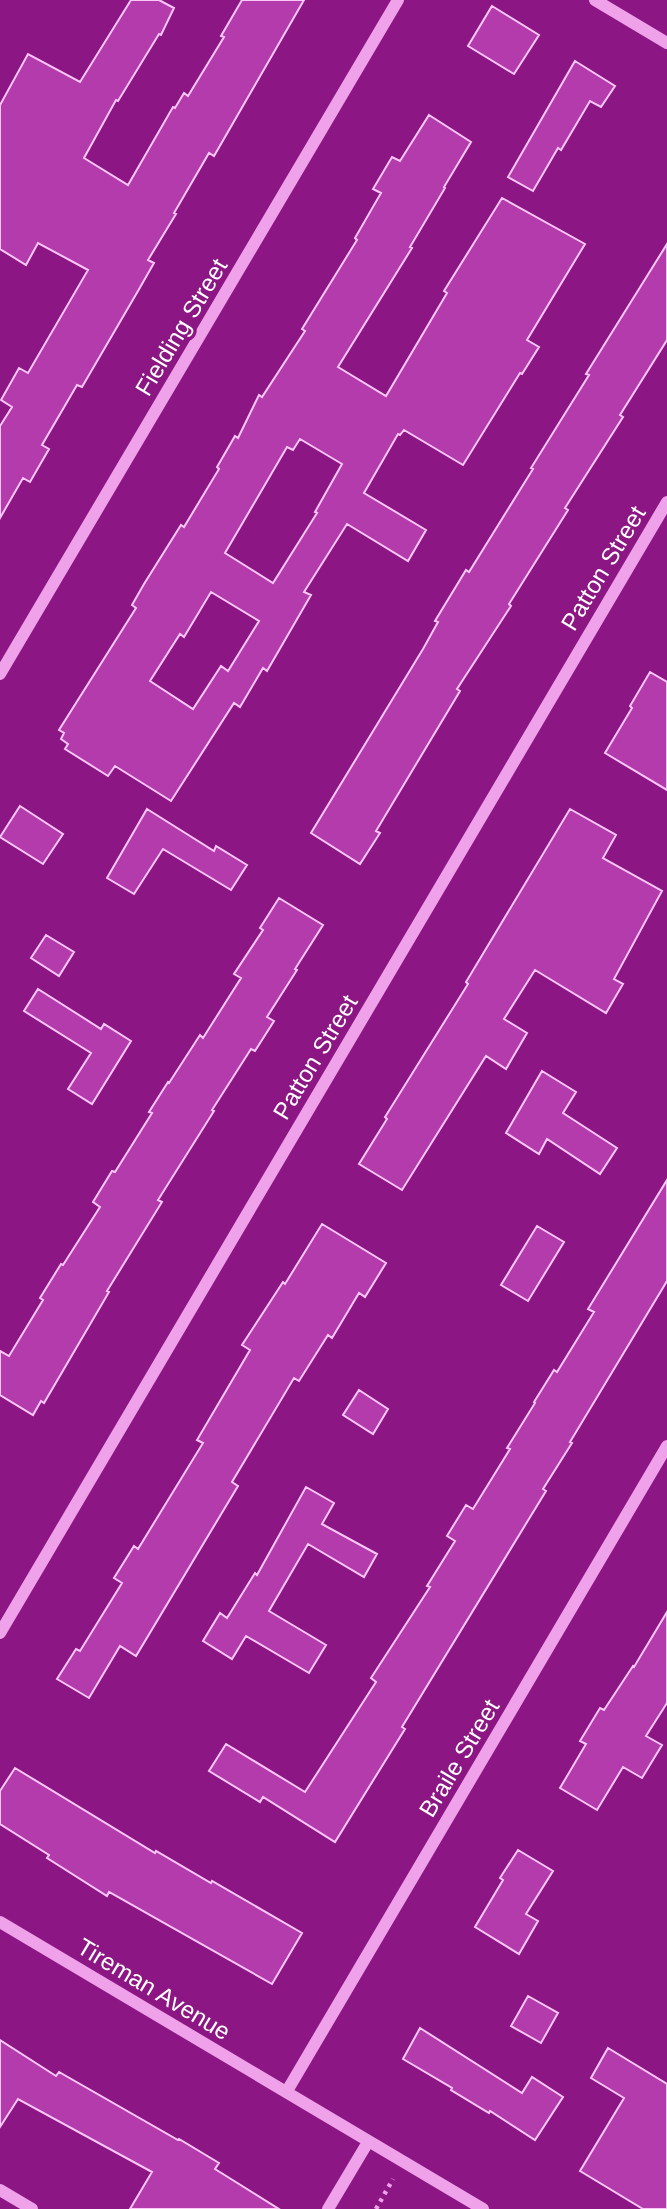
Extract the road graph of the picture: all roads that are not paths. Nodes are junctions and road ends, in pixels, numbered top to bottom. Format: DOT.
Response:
graph roads {
  1 [pos="398,0"];
  2 [pos="595,0"];
  3 [pos="667,43"];
  4 [pos="667,502"];
  5 [pos="0,674"];
  6 [pos="667,1446"];
  7 [pos="0,1633"];
  8 [pos="0,1922"];
  9 [pos="287,2091"];
  10 [pos="368,2142"];
  11 [pos="0,2190"];
  12 [pos="32,2209"];
  13 [pos="328,2209"];
  14 [pos="483,2209"];
  1 -- 5 [label="street, Fielding Street"];
  2 -- 3 [label="street"];
  4 -- 7 [label="street, Patton Street"];
  6 -- 9 [label="street, Braile Street"];
  8 -- 9 [label="street, Tireman Avenue"];
  9 -- 10 [label="street, Tireman Avenue"];
  10 -- 13 [label="street"];
  10 -- 14 [label="street"];
  11 -- 12 [label="street"];
}
